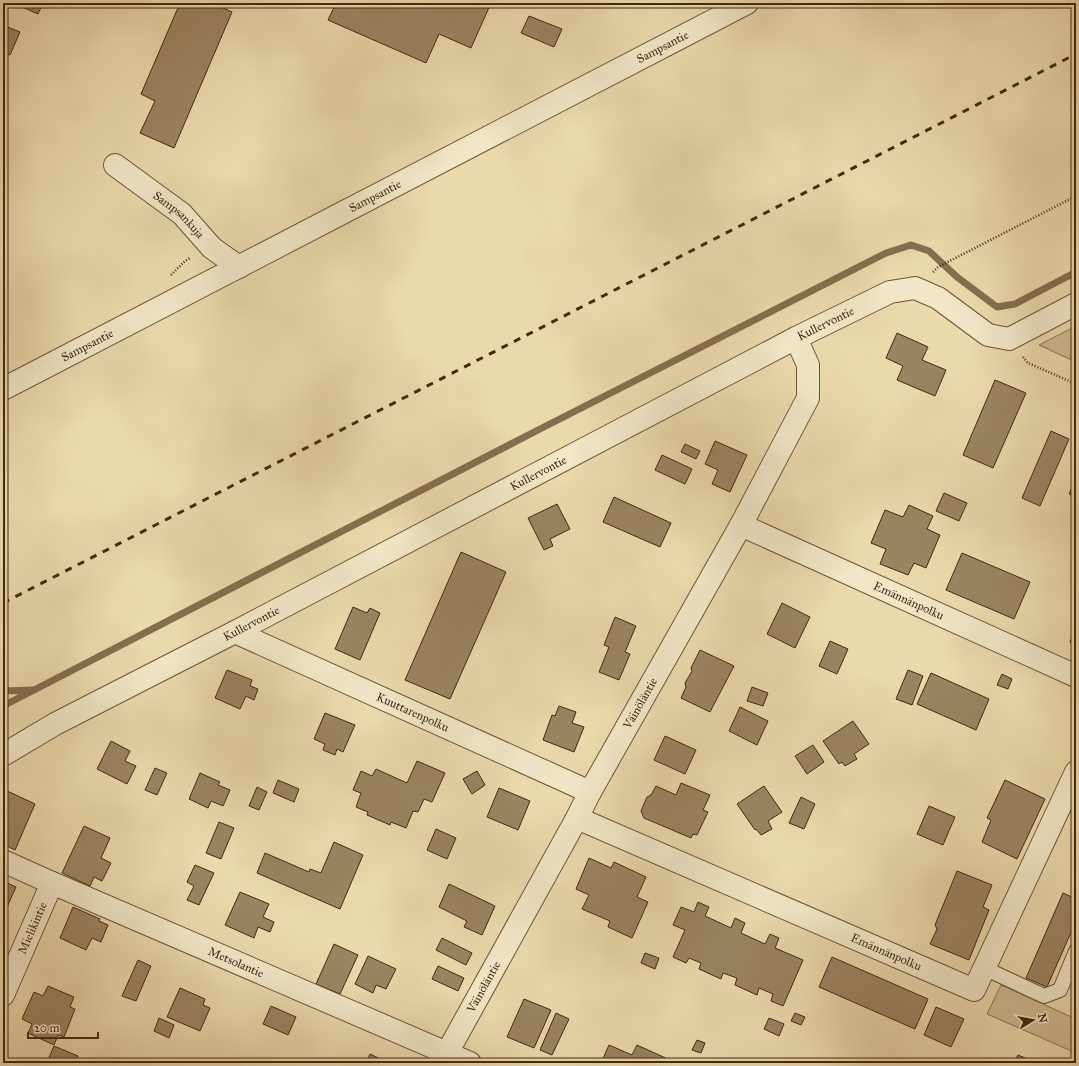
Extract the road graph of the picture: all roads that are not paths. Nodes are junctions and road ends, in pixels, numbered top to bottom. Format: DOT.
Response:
graph roads {
  1 [pos="747,3"];
  2 [pos="115,165"];
  3 [pos="239,267"];
  4 [pos="1076,304"];
  5 [pos="796,338"];
  6 [pos="3,389"];
  7 [pos="741,525"];
  8 [pos="235,632"];
  9 [pos="1076,676"];
  10 [pos="3,755"];
  11 [pos="1076,772"];
  12 [pos="590,792"];
  13 [pos="577,818"];
  14 [pos="3,861"];
  15 [pos="52,883"];
  16 [pos="1076,951"];
  17 [pos="984,968"];
  18 [pos="1073,968"];
  19 [pos="3,995"];
  20 [pos="446,1058"];
  21 [pos="470,1063"];
  1 -- 3 [label="street, Sampsantie"];
  2 -- 3 [label="street, Sampsankuja"];
  3 -- 6 [label="street, Sampsantie"];
  4 -- 5 [label="street, Kullervontie"];
  5 -- 7 [label="street, Väinöläntie"];
  5 -- 8 [label="street, Kullervontie"];
  7 -- 9 [label="street, Emännänpolku"];
  7 -- 12 [label="street, Väinöläntie"];
  8 -- 10 [label="street, Kullervontie"];
  8 -- 12 [label="street, Kuuttarenpolku"];
  11 -- 17 [label="street, Emännänpolku"];
  12 -- 13 [label="street, Väinöläntie"];
  13 -- 17 [label="street, Emännänpolku"];
  13 -- 20 [label="street, Väinöläntie"];
  14 -- 15 [label="street, Metsolantie"];
  15 -- 19 [label="street, Mielikintie"];
  15 -- 20 [label="street, Metsolantie"];
  16 -- 18 [label="lane"];
  17 -- 18 [label="lane"];
  20 -- 21 [label="street, Metsolantie"];
}
